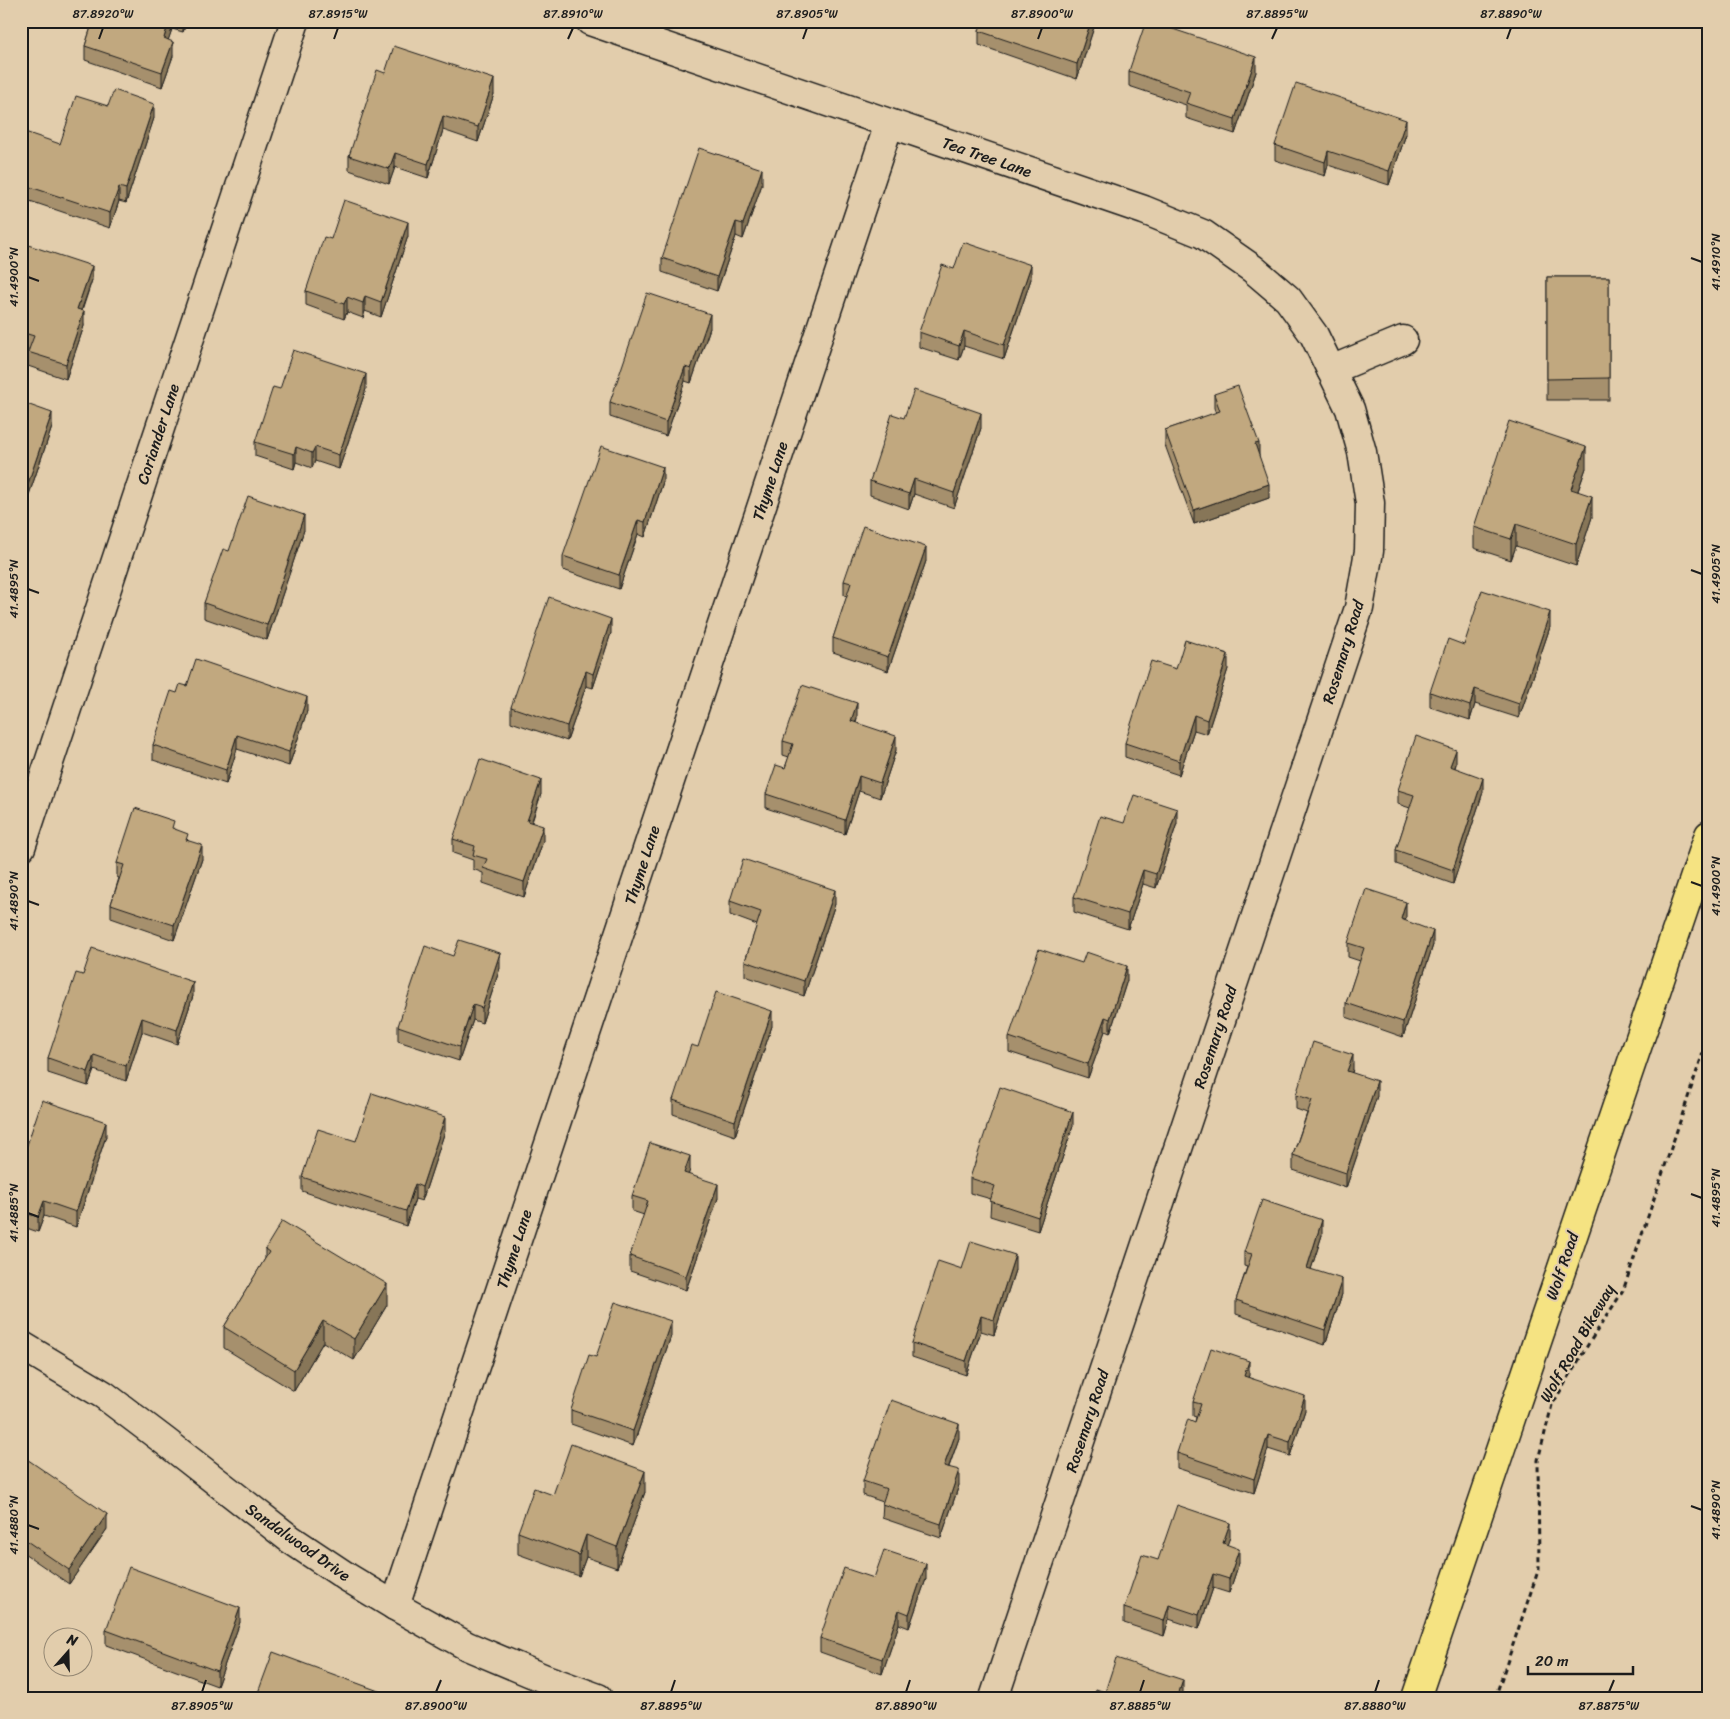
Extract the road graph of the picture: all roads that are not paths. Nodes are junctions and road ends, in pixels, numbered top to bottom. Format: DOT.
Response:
graph roads {
  1 [pos="295,21"];
  2 [pos="590,21"];
  3 [pos="889,124"];
  4 [pos="1402,340"];
  5 [pos="1331,370"];
  6 [pos="1709,835"];
  7 [pos="21,847"];
  8 [pos="21,1345"];
  9 [pos="395,1606"];
  10 [pos="598,1698"];
  11 [pos="994,1698"];
  12 [pos="1416,1698"];
  1 -- 7 [label="street, Coriander Lane"];
  2 -- 3 [label="street, Tea Tree Lane"];
  3 -- 5 [label="street, Tea Tree Lane"];
  3 -- 9 [label="street, Thyme Lane"];
  4 -- 5 [label="street"];
  5 -- 11 [label="street, Rosemary Road"];
  6 -- 12 [label="main road, Wolf Road"];
  8 -- 9 [label="street, Sandalwood Drive"];
  9 -- 10 [label="street, Sandalwood Drive"];
}
